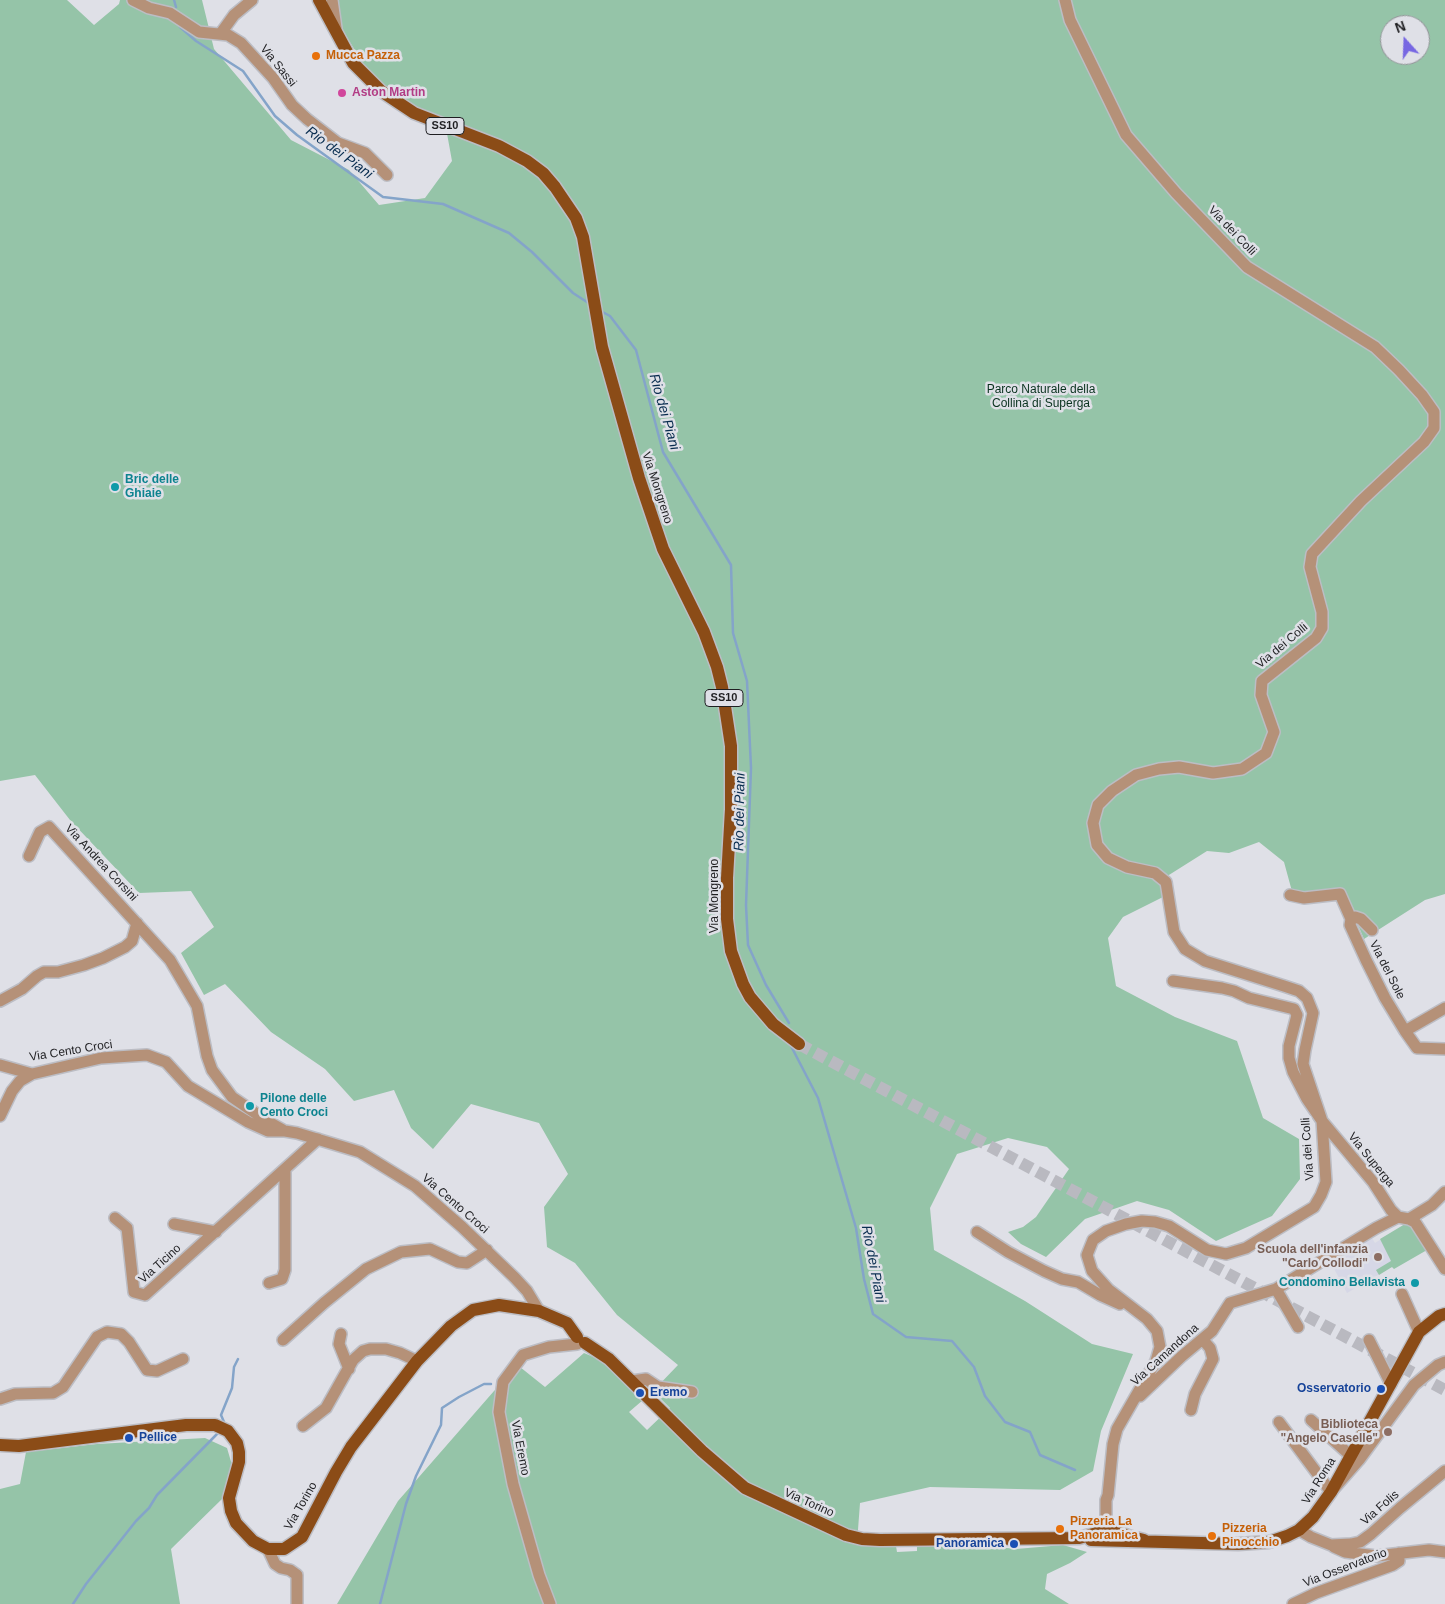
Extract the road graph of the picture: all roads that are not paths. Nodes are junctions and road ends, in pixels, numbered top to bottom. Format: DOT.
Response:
graph roads {
  1 [pos="133,0"];
  2 [pos="252,0"];
  3 [pos="319,0"];
  4 [pos="332,0"];
  5 [pos="1065,0"];
  6 [pos="221,33"];
  7 [pos="336,34"];
  8 [pos="388,176"];
  9 [pos="29,856"];
  10 [pos="1290,895"];
  11 [pos="1351,919"];
  12 [pos="137,923"];
  13 [pos="1372,930"];
  14 [pos="1173,980"];
  15 [pos="0,1001"];
  16 [pos="1445,1008"];
  17 [pos="1405,1031"];
  18 [pos="799,1044"];
  19 [pos="1445,1049"];
  20 [pos="0,1065"];
  21 [pos="32,1074"];
  22 [pos="0,1116"];
  23 [pos="1322,1121"];
  24 [pos="285,1131"];
  25 [pos="318,1139"];
  26 [pos="285,1170"];
  27 [pos="1445,1192"];
  28 [pos="115,1218"];
  29 [pos="1404,1218"];
  30 [pos="174,1224"];
  31 [pos="216,1232"];
  32 [pos="977,1232"];
  33 [pos="487,1250"];
  34 [pos="1445,1269"];
  35 [pos="269,1283"];
  36 [pos="1276,1289"];
  37 [pos="1402,1294"];
  38 [pos="1127,1305"];
  39 [pos="539,1311"];
  40 [pos="1445,1314"];
  41 [pos="1298,1327"];
  42 [pos="1419,1332"];
  43 [pos="341,1334"];
  44 [pos="283,1340"];
  45 [pos="1203,1340"];
  46 [pos="1369,1340"];
  47 [pos="580,1341"];
  48 [pos="182,1359"];
  49 [pos="417,1361"];
  50 [pos="1445,1362"];
  51 [pos="349,1369"];
  52 [pos="632,1381"];
  53 [pos="1391,1384"];
  54 [pos="692,1392"];
  55 [pos="0,1398"];
  56 [pos="1130,1406"];
  57 [pos="1191,1410"];
  58 [pos="1311,1420"];
  59 [pos="1279,1422"];
  60 [pos="303,1426"];
  61 [pos="0,1445"];
  62 [pos="1351,1456"];
  63 [pos="1445,1471"];
  64 [pos="1331,1492"];
  65 [pos="1299,1530"];
  66 [pos="1111,1535"];
  67 [pos="1331,1545"];
  68 [pos="268,1549"];
  69 [pos="1445,1552"];
  70 [pos="1400,1553"];
  71 [pos="298,1604"];
  72 [pos="550,1604"];
  73 [pos="1293,1604"];
  1 -- 6 [label="street, Via Sassi"];
  2 -- 6 [label="street"];
  3 -- 7 [label="main road, Via Mongreno / SS10"];
  4 -- 7 [label="street, Via Mongreno"];
  5 -- 23 [label="street, Via dei Colli"];
  6 -- 8 [label="street, Via Sassi"];
  7 -- 18 [label="main road, Via Mongreno / SS10"];
  9 -- 12 [label="street, Via Andrea Corsini"];
  10 -- 11 [label="street, Via del Sole"];
  11 -- 13 [label="street, Via del Sole"];
  11 -- 17 [label="street, Via del Sole"];
  12 -- 15 [label="street"];
  12 -- 24 [label="street, Via Andrea Corsini"];
  14 -- 23 [label="street, Via Superga"];
  16 -- 17 [label="street"];
  17 -- 19 [label="street, Via del Sole"];
  20 -- 21 [label="street, Via Cento Croci"];
  21 -- 22 [label="street"];
  21 -- 24 [label="street, Via Cento Croci"];
  23 -- 29 [label="street, Via Superga"];
  23 -- 38 [label="street, Via dei Colli"];
  24 -- 25 [label="street, Via Cento Croci"];
  25 -- 26 [label="street, Via Ticino"];
  25 -- 33 [label="street, Via Cento Croci"];
  26 -- 31 [label="street, Via Ticino"];
  26 -- 35 [label="street"];
  27 -- 29 [label="street, Via Camandona"];
  28 -- 31 [label="street, Via Ticino"];
  29 -- 34 [label="street, Via Superga"];
  29 -- 36 [label="street, Via Camandona"];
  30 -- 31 [label="street, Via Ticino"];
  32 -- 38 [label="street"];
  33 -- 39 [label="street, Via Cento Croci"];
  33 -- 44 [label="street"];
  36 -- 41 [label="street"];
  36 -- 45 [label="street, Via Camandona"];
  37 -- 42 [label="street"];
  38 -- 56 [label="street, Via dei Colli"];
  39 -- 47 [label="main road, Via Torino"];
  39 -- 49 [label="main road, Via Torino"];
  40 -- 42 [label="main road, Via Roma"];
  42 -- 53 [label="main road, Via Roma"];
  43 -- 51 [label="street"];
  45 -- 56 [label="street, Via Camandona"];
  45 -- 57 [label="street"];
  46 -- 53 [label="street"];
  47 -- 52 [label="main road, Via Torino"];
  47 -- 72 [label="street, Via Eremo"];
  48 -- 55 [label="street"];
  49 -- 51 [label="street"];
  49 -- 68 [label="main road, Via Torino"];
  50 -- 64 [label="street"];
  51 -- 60 [label="street"];
  52 -- 54 [label="street"];
  52 -- 66 [label="main road, Via Torino"];
  53 -- 62 [label="main road, Via Roma"];
  56 -- 66 [label="street, Via dei Colli"];
  58 -- 62 [label="street"];
  59 -- 64 [label="street"];
  61 -- 68 [label="main road"];
  62 -- 64 [label="main road, Via Roma"];
  63 -- 67 [label="street, Via Folis"];
  64 -- 65 [label="main road, Via Roma"];
  65 -- 66 [label="main road, Via Roma"];
  65 -- 67 [label="street, Via Folis"];
  67 -- 70 [label="street"];
  68 -- 71 [label="street"];
  69 -- 70 [label="street"];
  70 -- 73 [label="street, Via Osservatorio"];
}
